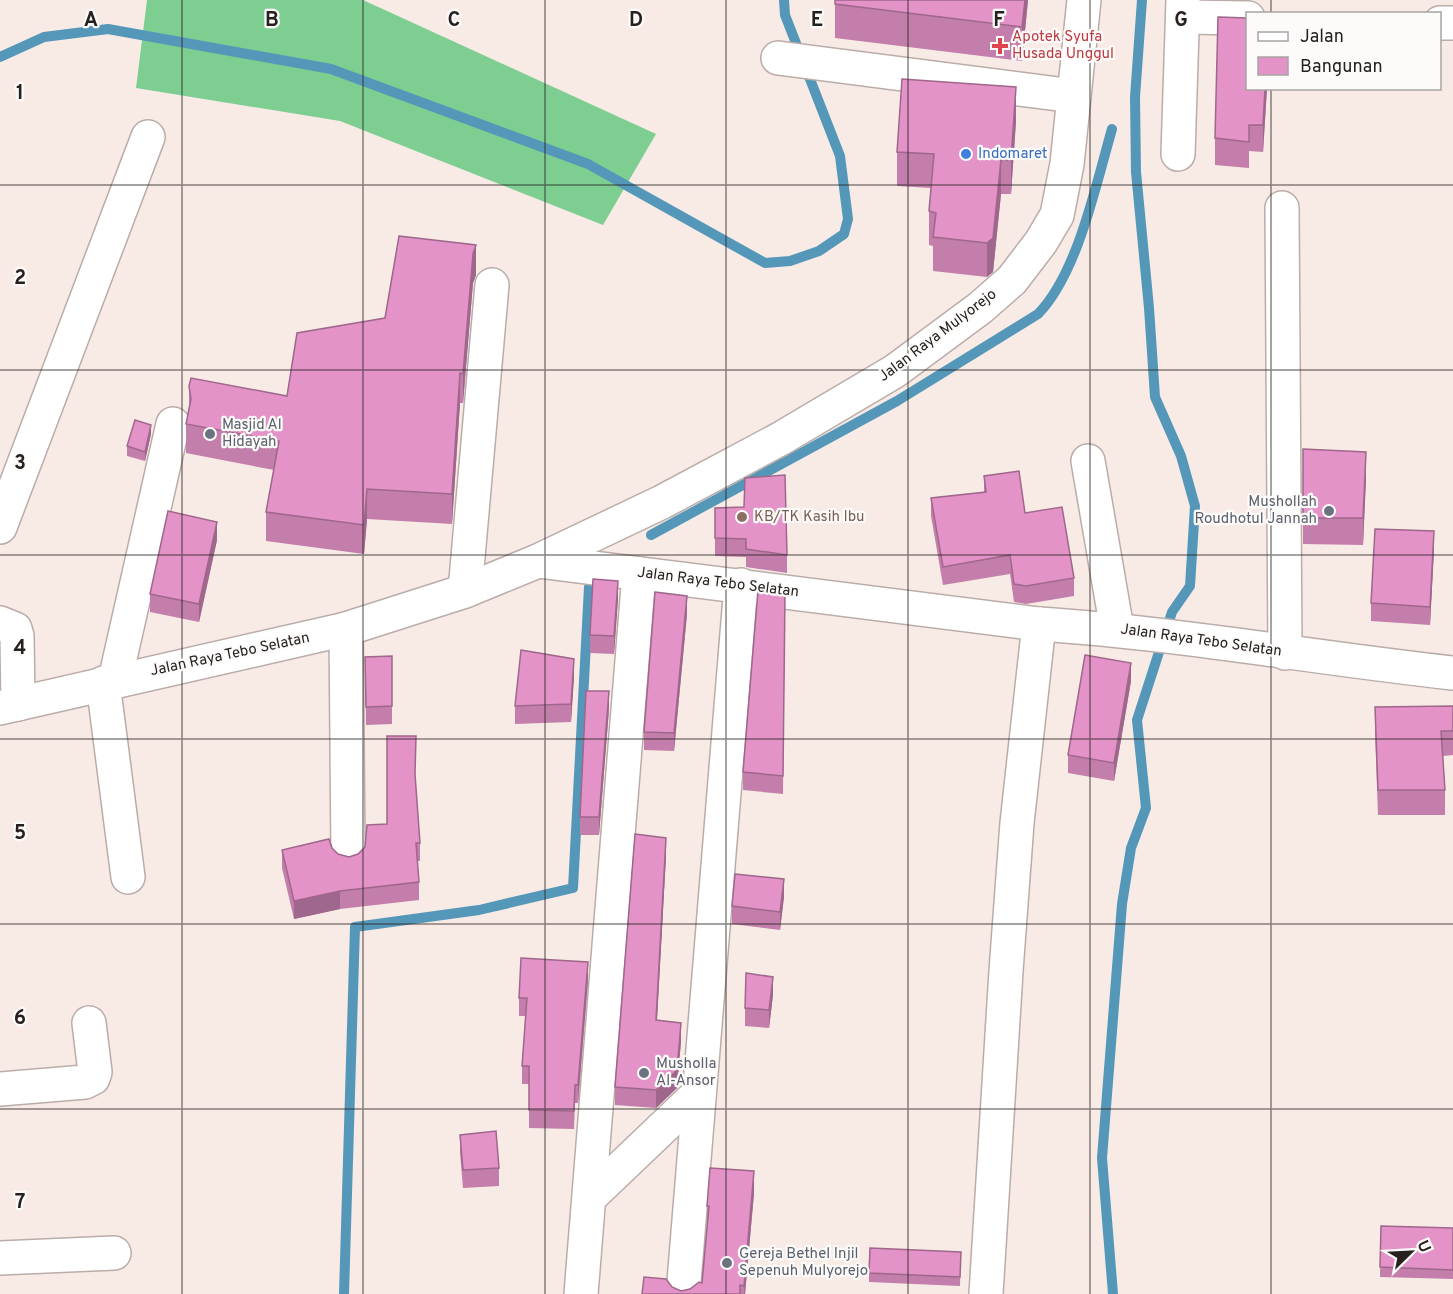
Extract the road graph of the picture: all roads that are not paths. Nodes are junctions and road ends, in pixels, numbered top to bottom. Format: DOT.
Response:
graph roads {
  1 [pos="1084,0"];
  2 [pos="1183,9"];
  3 [pos="1246,18"];
  4 [pos="778,58"];
  5 [pos="1074,96"];
  6 [pos="148,137"];
  7 [pos="1178,154"];
  8 [pos="1282,208"];
  9 [pos="492,285"];
  10 [pos="173,424"];
  11 [pos="1088,461"];
  12 [pos="0,527"];
  13 [pos="538,561"];
  14 [pos="639,574"];
  15 [pos="741,585"];
  16 [pos="465,591"];
  17 [pos="0,623"];
  18 [pos="1039,624"];
  19 [pos="346,629"];
  20 [pos="1130,631"];
  21 [pos="1285,653"];
  22 [pos="1453,673"];
  23 [pos="109,682"];
  24 [pos="9,706"];
  25 [pos="348,856"];
  26 [pos="128,877"];
  27 [pos="89,1023"];
  28 [pos="0,1089"];
  29 [pos="698,1094"];
  30 [pos="590,1197"];
  31 [pos="114,1253"];
  32 [pos="0,1258"];
  33 [pos="581,1294"];
  34 [pos="682,1294"];
  35 [pos="986,1294"];
  1 -- 5 [label="street, Jalan Raya Mulyorejo"];
  2 -- 3 [label="street"];
  2 -- 7 [label="street"];
  4 -- 5 [label="street"];
  5 -- 13 [label="street, Jalan Raya Mulyorejo"];
  6 -- 12 [label="street"];
  8 -- 21 [label="street"];
  9 -- 16 [label="street"];
  10 -- 23 [label="street"];
  11 -- 20 [label="street"];
  13 -- 14 [label="street, Jalan Raya Tebo Selatan"];
  13 -- 16 [label="street, Jalan Raya Tebo Selatan"];
  14 -- 15 [label="street, Jalan Raya Tebo Selatan"];
  14 -- 30 [label="street"];
  15 -- 18 [label="street, Jalan Raya Tebo Selatan"];
  15 -- 29 [label="street"];
  16 -- 19 [label="street, Jalan Raya Tebo Selatan"];
  17 -- 24 [label="street"];
  18 -- 20 [label="street, Jalan Raya Tebo Selatan"];
  18 -- 35 [label="street"];
  19 -- 23 [label="street, Jalan Raya Tebo Selatan"];
  19 -- 25 [label="street"];
  20 -- 21 [label="street, Jalan Raya Tebo Selatan"];
  21 -- 22 [label="street, Jalan Raya Tebo Selatan"];
  23 -- 24 [label="street, Jalan Raya Tebo Selatan"];
  23 -- 26 [label="street"];
  27 -- 28 [label="street"];
  29 -- 30 [label="street"];
  29 -- 34 [label="street"];
  30 -- 33 [label="street"];
  31 -- 32 [label="street"];
}
